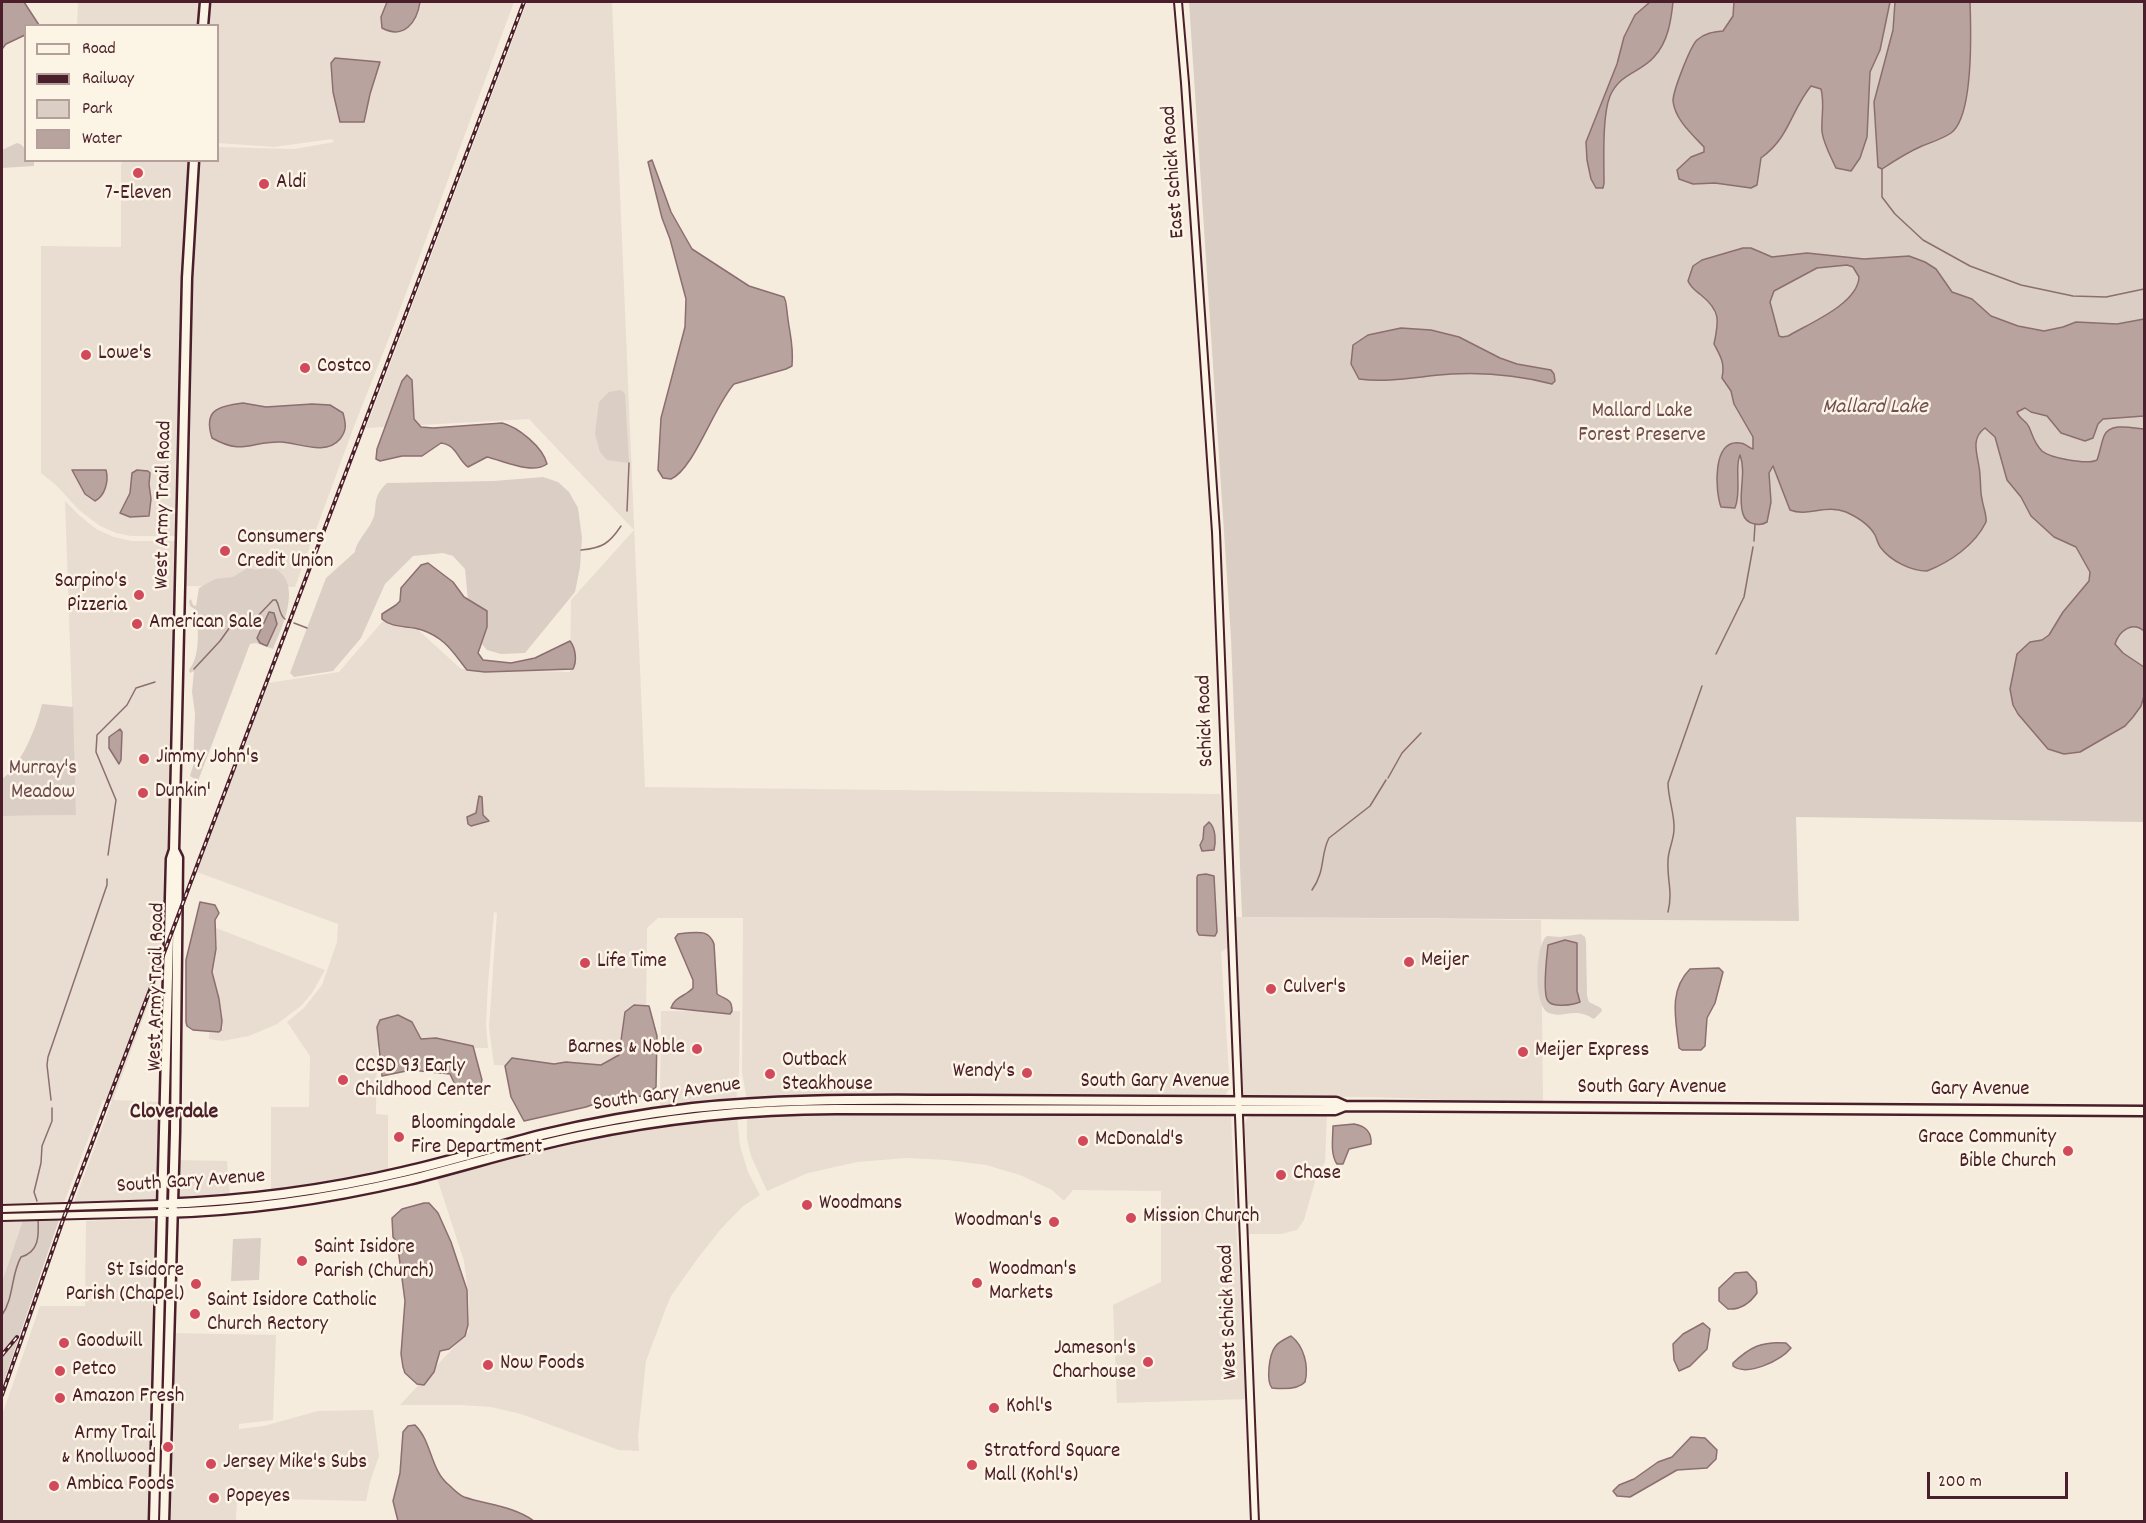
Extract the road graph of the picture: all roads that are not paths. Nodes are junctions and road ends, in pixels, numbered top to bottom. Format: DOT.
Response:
graph roads {
  1 [pos="205,2"];
  2 [pos="1178,2"];
  3 [pos="203,24"];
  4 [pos="194,162"];
  5 [pos="1203,339"];
  6 [pos="174,850"];
  7 [pos="1238,1106"];
  8 [pos="1814,1108"];
  9 [pos="2145,1111"];
  10 [pos="2,1209"];
  11 [pos="161,1209"];
  12 [pos="173,1209"];
  13 [pos="2,1217"];
  14 [pos="154,1521"];
  15 [pos="164,1521"];
  16 [pos="1255,1521"];
  1 -- 3 [label="main road"];
  2 -- 5 [label="street, East Schick Road"];
  4 -- 6 [label="main road, West Army Trail Road"];
  5 -- 7 [label="street, Schick Road"];
  6 -- 11 [label="main road, West Army Trail Road"];
  6 -- 12 [label="main road, West Army Trail Road"];
  7 -- 8 [label="main road, South Gary Avenue"];
  7 -- 12 [label="main road, South Gary Avenue"];
  7 -- 16 [label="street, West Schick Road"];
  8 -- 9 [label="main road, Gary Avenue"];
  10 -- 11 [label="street, South Gary Avenue"];
  11 -- 12 [label="main road, South Gary Avenue"];
  11 -- 13 [label="street, South Gary Avenue"];
  11 -- 14 [label="main road, West Army Trail Road"];
  12 -- 15 [label="main road, West Army Trail Road"];
}
